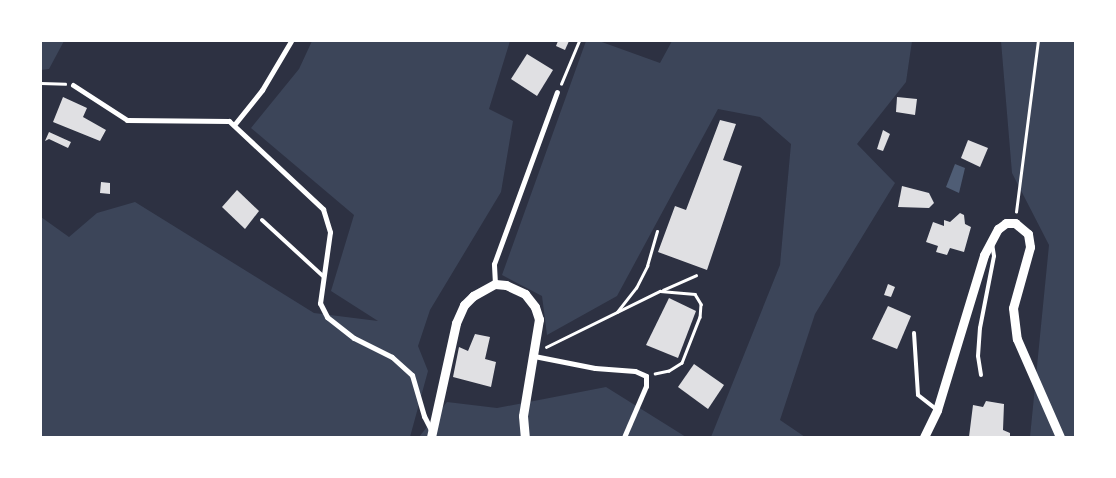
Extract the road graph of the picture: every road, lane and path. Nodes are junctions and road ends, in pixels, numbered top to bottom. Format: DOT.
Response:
graph roads {
  1 [pos="291,41"];
  2 [pos="579,41"];
  3 [pos="1038,41"];
  4 [pos="41,84"];
  5 [pos="72,85"];
  6 [pos="557,92"];
  7 [pos="234,125"];
  8 [pos="262,220"];
  9 [pos="1015,223"];
  10 [pos="657,231"];
  11 [pos="991,238"];
  12 [pos="696,275"];
  13 [pos="324,277"];
  14 [pos="495,284"];
  15 [pos="660,291"];
  16 [pos="617,312"];
  17 [pos="914,332"];
  18 [pos="534,354"];
  19 [pos="981,375"];
  20 [pos="646,376"];
  21 [pos="936,410"];
  22 [pos="432,435"];
  23 [pos="525,437"];
  24 [pos="624,437"];
  25 [pos="924,437"];
  26 [pos="1060,437"];
  1 -- 7 [label="street"];
  2 -- 6 [label="path"];
  3 -- 9 [label="path"];
  4 -- 5 [label="path"];
  5 -- 7 [label="street"];
  6 -- 14 [label="street"];
  7 -- 13 [label="street"];
  8 -- 13 [label="lane"];
  9 -- 11 [label="street"];
  9 -- 26 [label="street"];
  10 -- 16 [label="path"];
  11 -- 19 [label="lane"];
  11 -- 21 [label="street"];
  12 -- 15 [label="path"];
  13 -- 22 [label="street"];
  14 -- 18 [label="street"];
  14 -- 22 [label="street"];
  15 -- 16 [label="path"];
  15 -- 20 [label="path"];
  16 -- 18 [label="path"];
  17 -- 21 [label="lane"];
  18 -- 20 [label="street"];
  18 -- 23 [label="street"];
  20 -- 24 [label="street"];
  21 -- 25 [label="street"];
}
